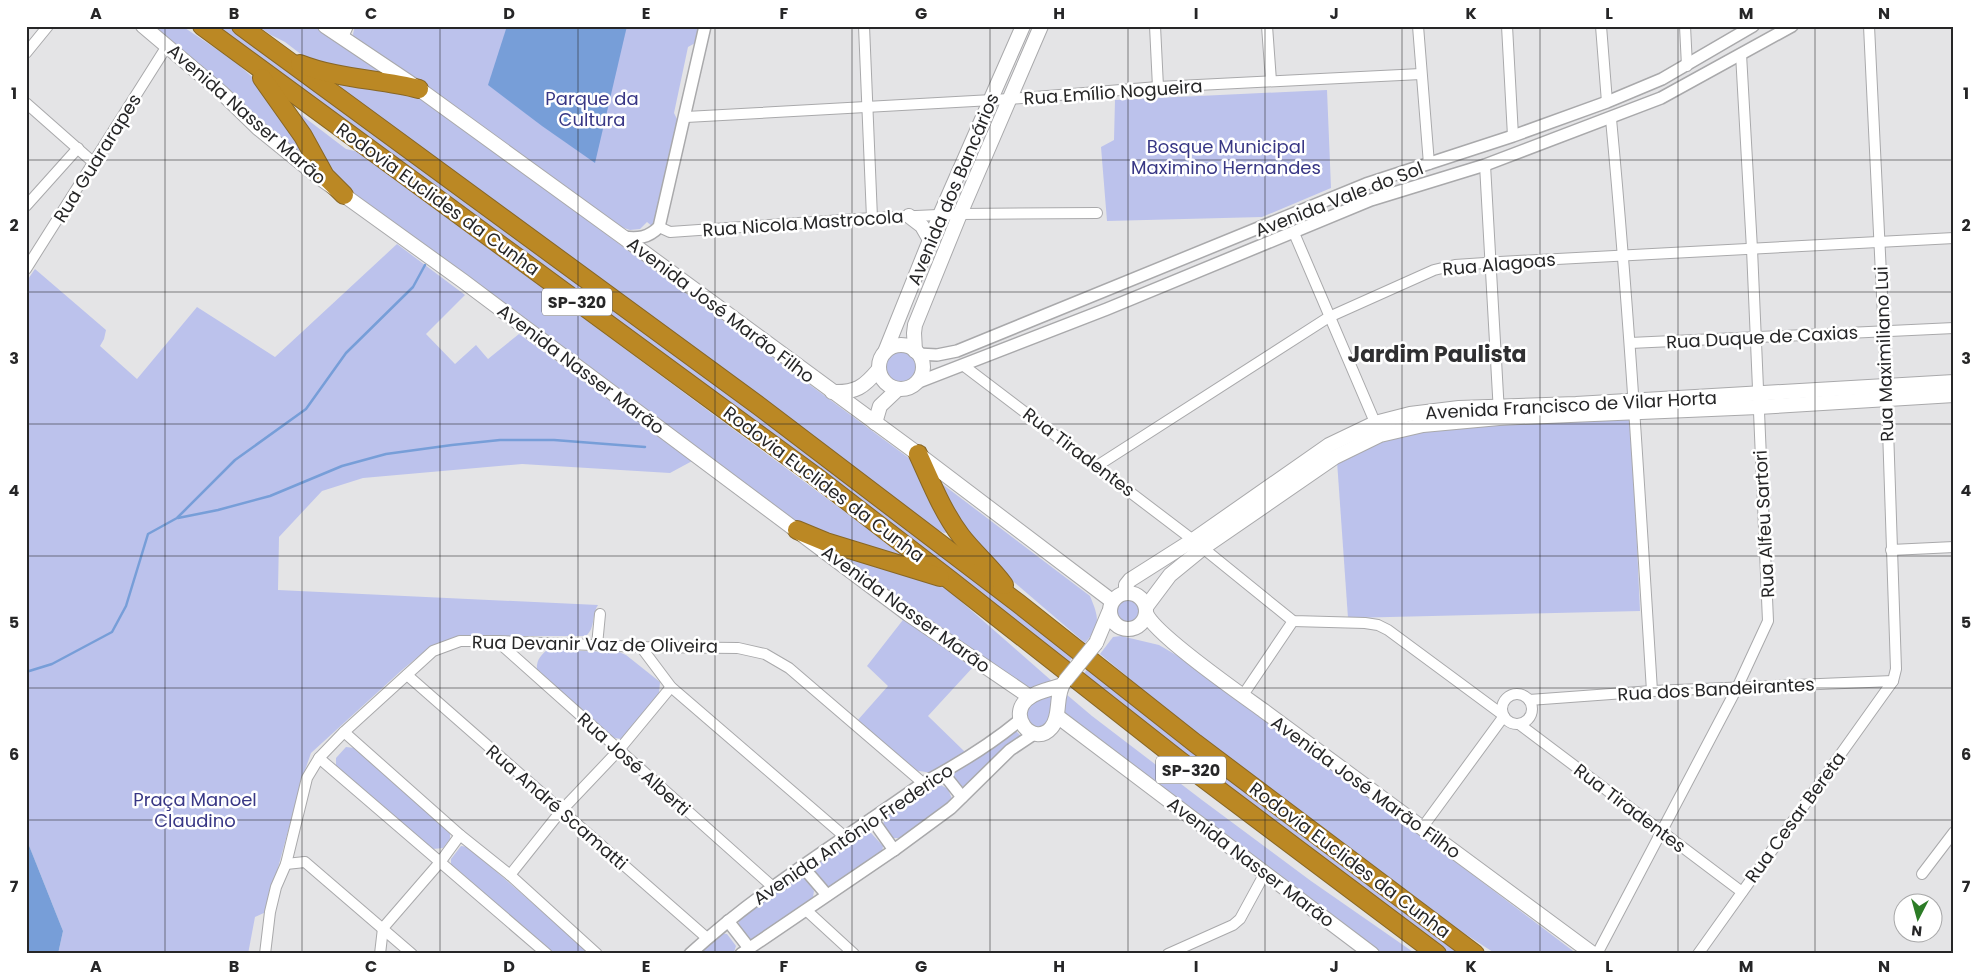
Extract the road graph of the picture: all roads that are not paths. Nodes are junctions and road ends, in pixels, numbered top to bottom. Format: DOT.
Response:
graph roads {
  1 [pos="48,26"];
  2 [pos="143,26"];
  3 [pos="202,26"];
  4 [pos="241,26"];
  5 [pos="325,26"];
  6 [pos="705,26"];
  7 [pos="864,26"];
  8 [pos="1023,26"];
  9 [pos="1041,26"];
  10 [pos="1155,26"];
  11 [pos="1267,26"];
  12 [pos="1418,26"];
  13 [pos="1508,26"];
  14 [pos="1601,26"];
  15 [pos="1685,26"];
  16 [pos="1753,26"];
  17 [pos="1869,26"];
  18 [pos="1785,28"];
  19 [pos="345,32"];
  20 [pos="167,46"];
  21 [pos="26,52"];
  22 [pos="1741,54"];
  23 [pos="283,58"];
  24 [pos="248,60"];
  25 [pos="1686,66"];
  26 [pos="1421,74"];
  27 [pos="1695,81"];
  28 [pos="1271,82"];
  29 [pos="1158,87"];
  30 [pos="420,89"];
  31 [pos="1010,99"];
  32 [pos="992,100"];
  33 [pos="1607,102"];
  34 [pos="26,103"];
  35 [pos="868,106"];
  36 [pos="686,117"];
  37 [pos="1611,119"];
  38 [pos="1513,136"];
  39 [pos="78,148"];
  40 [pos="1518,153"];
  41 [pos="94,163"];
  42 [pos="1429,164"];
  43 [pos="1485,165"];
  44 [pos="1430,181"];
  45 [pos="344,195"];
  46 [pos="26,206"];
  47 [pos="960,214"];
  48 [pos="1097,214"];
  49 [pos="940,215"];
  50 [pos="909,216"];
  51 [pos="872,218"];
  52 [pos="1288,218"];
  53 [pos="659,227"];
  54 [pos="1294,233"];
  55 [pos="623,237"];
  56 [pos="1954,238"];
  57 [pos="930,240"];
  58 [pos="1879,242"];
  59 [pos="1752,249"];
  60 [pos="1624,256"];
  61 [pos="1491,262"];
  62 [pos="26,269"];
  63 [pos="1101,293"];
  64 [pos="1107,309"];
  65 [pos="1044,316"];
  66 [pos="1329,317"];
  67 [pos="1954,328"];
  68 [pos="1883,331"];
  69 [pos="1050,332"];
  70 [pos="1756,337"];
  71 [pos="1630,343"];
  72 [pos="956,351"];
  73 [pos="885,352"];
  74 [pos="917,352"];
  75 [pos="964,366"];
  76 [pos="879,369"];
  77 [pos="1954,382"];
  78 [pos="916,383"];
  79 [pos="898,389"];
  80 [pos="832,392"];
  81 [pos="1886,392"];
  82 [pos="1954,395"];
  83 [pos="1758,401"];
  84 [pos="1634,406"];
  85 [pos="1499,412"];
  86 [pos="875,423"];
  87 [pos="1378,429"];
  88 [pos="918,454"];
  89 [pos="1098,466"];
  90 [pos="797,530"];
  91 [pos="1198,544"];
  92 [pos="1954,547"];
  93 [pos="1891,550"];
  94 [pos="950,580"];
  95 [pos="1126,593"];
  96 [pos="1018,603"];
  97 [pos="1111,607"];
  98 [pos="1146,610"];
  99 [pos="600,614"];
  100 [pos="1293,620"];
  101 [pos="1129,629"];
  102 [pos="497,641"];
  103 [pos="1097,642"];
  104 [pos="597,645"];
  105 [pos="641,648"];
  106 [pos="407,675"];
  107 [pos="1892,681"];
  108 [pos="1064,683"];
  109 [pos="671,687"];
  110 [pos="1737,688"];
  111 [pos="1652,691"];
  112 [pos="1242,695"];
  113 [pos="1030,697"];
  114 [pos="1533,703"];
  115 [pos="1057,716"];
  116 [pos="1020,720"];
  117 [pos="1507,720"];
  118 [pos="344,732"];
  119 [pos="1034,734"];
  120 [pos="618,750"];
  121 [pos="319,758"];
  122 [pos="943,773"];
  123 [pos="924,783"];
  124 [pos="962,796"];
  125 [pos="561,811"];
  126 [pos="872,819"];
  127 [pos="1422,828"];
  128 [pos="1661,832"];
  129 [pos="1954,832"];
  130 [pos="460,835"];
  131 [pos="844,836"];
  132 [pos="894,850"];
  133 [pos="441,861"];
  134 [pos="286,864"];
  135 [pos="803,867"];
  136 [pos="1265,872"];
  137 [pos="510,874"];
  138 [pos="1922,874"];
  139 [pos="772,887"];
  140 [pos="1742,892"];
  141 [pos="828,895"];
  142 [pos="806,910"];
  143 [pos="728,921"];
  144 [pos="383,928"];
  145 [pos="707,938"];
  146 [pos="745,951"];
  147 [pos="265,954"];
  148 [pos="380,954"];
  149 [pos="412,954"];
  150 [pos="548,954"];
  151 [pos="597,954"];
  152 [pos="690,954"];
  153 [pos="854,954"];
  154 [pos="1168,954"];
  155 [pos="1372,954"];
  156 [pos="1437,954"];
  157 [pos="1475,954"];
  158 [pos="1593,954"];
  159 [pos="1597,954"];
  160 [pos="1698,954"];
  1 -- 21 [label="street"];
  2 -- 20 [label="main road, Avenida Nasser Marão"];
  3 -- 24 [label="highway, Rodovia Euclides da Cunha / SP-320"];
  4 -- 23 [label="highway, Rodovia Euclides da Cunha / SP-320"];
  5 -- 19 [label="main road, Avenida José Marão Filho"];
  6 -- 36 [label="street"];
  7 -- 35 [label="street"];
  8 -- 32 [label="main road, Avenida dos Bancários"];
  9 -- 31 [label="main road, Avenida dos Bancários"];
  10 -- 29 [label="street"];
  11 -- 28 [label="street"];
  12 -- 26 [label="street"];
  13 -- 38 [label="street"];
  14 -- 33 [label="street"];
  15 -- 25 [label="street"];
  16 -- 25 [label="street, Avenida Vale do Sol"];
  17 -- 58 [label="street, Rua Maximiliano Lui"];
  18 -- 22 [label="street, Avenida Vale do Sol"];
  19 -- 30 [label="main road, Avenida José Marão Filho"];
  20 -- 41 [label="street, Rua Guararapes"];
  20 -- 45 [label="main road, Avenida Nasser Marão"];
  22 -- 27 [label="street, Avenida Vale do Sol"];
  22 -- 59 [label="street, Rua Alfeu Sartori"];
  23 -- 30 [label="highway"];
  23 -- 96 [label="highway, Rodovia Euclides da Cunha / SP-320"];
  24 -- 45 [label="highway"];
  24 -- 94 [label="highway, Rodovia Euclides da Cunha / SP-320"];
  25 -- 27 [label="street"];
  25 -- 33 [label="street, Avenida Vale do Sol"];
  26 -- 28 [label="street, Rua Emílio Nogueira"];
  26 -- 42 [label="street"];
  27 -- 37 [label="street, Avenida Vale do Sol"];
  28 -- 29 [label="street, Rua Emílio Nogueira"];
  29 -- 31 [label="street, Rua Emílio Nogueira"];
  30 -- 55 [label="main road, Avenida José Marão Filho"];
  31 -- 32 [label="street, Rua Emílio Nogueira"];
  31 -- 47 [label="main road, Avenida dos Bancários"];
  32 -- 35 [label="street, Rua Emílio Nogueira"];
  32 -- 49 [label="main road, Avenida dos Bancários"];
  33 -- 37 [label="street"];
  33 -- 38 [label="street, Avenida Vale do Sol"];
  34 -- 39 [label="street"];
  35 -- 36 [label="street, Rua Emílio Nogueira"];
  35 -- 51 [label="street"];
  36 -- 53 [label="street"];
  37 -- 40 [label="street, Avenida Vale do Sol"];
  37 -- 60 [label="street"];
  38 -- 40 [label="street"];
  38 -- 42 [label="street, Avenida Vale do Sol"];
  39 -- 41 [label="street"];
  39 -- 46 [label="street"];
  40 -- 43 [label="street, Avenida Vale do Sol"];
  41 -- 62 [label="street, Rua Guararapes"];
  42 -- 44 [label="street"];
  42 -- 52 [label="street, Avenida Vale do Sol"];
  43 -- 44 [label="street, Avenida Vale do Sol"];
  43 -- 61 [label="street"];
  44 -- 54 [label="street, Avenida Vale do Sol"];
  45 -- 90 [label="main road, Avenida Nasser Marão"];
  47 -- 48 [label="street, Rua Nicola Mastrocola"];
  47 -- 49 [label="street, Rua Nicola Mastrocola"];
  47 -- 74 [label="main road, Avenida dos Bancários"];
  49 -- 50 [label="street, Rua Nicola Mastrocola"];
  49 -- 57 [label="main road, Avenida dos Bancários"];
  50 -- 51 [label="street, Rua Nicola Mastrocola"];
  50 -- 57 [label="main road"];
  51 -- 53 [label="street, Rua Nicola Mastrocola"];
  52 -- 54 [label="street"];
  52 -- 63 [label="street, Avenida Vale do Sol"];
  53 -- 55 [label="street"];
  54 -- 64 [label="street, Avenida Vale do Sol"];
  54 -- 66 [label="street"];
  55 -- 80 [label="main road, Avenida José Marão Filho"];
  56 -- 58 [label="street, Rua Alagoas"];
  57 -- 73 [label="main road, Avenida dos Bancários"];
  58 -- 59 [label="street, Rua Alagoas"];
  58 -- 68 [label="street, Rua Maximiliano Lui"];
  59 -- 60 [label="street, Rua Alagoas"];
  59 -- 70 [label="street, Rua Alfeu Sartori"];
  60 -- 61 [label="street, Rua Alagoas"];
  60 -- 71 [label="street"];
  61 -- 66 [label="street, Rua Alagoas"];
  61 -- 85 [label="street"];
  63 -- 64 [label="street"];
  63 -- 65 [label="street, Avenida Vale do Sol"];
  64 -- 69 [label="street, Avenida Vale do Sol"];
  65 -- 69 [label="street"];
  65 -- 72 [label="street, Avenida Vale do Sol"];
  66 -- 87 [label="street"];
  66 -- 89 [label="street, Rua Alagoas"];
  67 -- 68 [label="street, Rua Duque de Caxias"];
  68 -- 70 [label="street, Rua Duque de Caxias"];
  68 -- 81 [label="street, Rua Maximiliano Lui"];
  69 -- 75 [label="street, Avenida Vale do Sol"];
  70 -- 71 [label="street, Rua Duque de Caxias"];
  70 -- 83 [label="street, Rua Alfeu Sartori"];
  71 -- 84 [label="street"];
  72 -- 74 [label="street, Avenida Vale do Sol"];
  72 -- 75 [label="street"];
  73 -- 74 [label="main road"];
  73 -- 76 [label="main road"];
  74 -- 78 [label="main road"];
  75 -- 78 [label="street, Avenida Vale do Sol"];
  75 -- 89 [label="street, Rua Tiradentes"];
  76 -- 79 [label="main road"];
  76 -- 80 [label="main road"];
  77 -- 81 [label="main road, Avenida Francisco de Vilar Horta"];
  78 -- 79 [label="main road"];
  79 -- 86 [label="main road"];
  80 -- 86 [label="main road, Avenida José Marão Filho"];
  81 -- 82 [label="main road, Avenida Francisco de Vilar Horta"];
  81 -- 83 [label="main road, Avenida Francisco de Vilar Horta"];
  81 -- 93 [label="street, Rua Maximiliano Lui"];
  83 -- 84 [label="main road, Avenida Francisco de Vilar Horta"];
  83 -- 110 [label="street, Rua Alfeu Sartori"];
  84 -- 85 [label="main road, Avenida Francisco de Vilar Horta"];
  84 -- 111 [label="street"];
  85 -- 87 [label="main road, Avenida Francisco de Vilar Horta"];
  86 -- 88 [label="main road, Avenida José Marão Filho"];
  87 -- 91 [label="main road, Avenida Francisco de Vilar Horta"];
  88 -- 96 [label="highway"];
  88 -- 97 [label="main road, Avenida José Marão Filho"];
  89 -- 91 [label="street, Rua Tiradentes"];
  90 -- 94 [label="highway"];
  90 -- 113 [label="main road, Avenida Nasser Marão"];
  91 -- 95 [label="main road, Avenida Francisco de Vilar Horta"];
  91 -- 98 [label="main road, Avenida Francisco de Vilar Horta"];
  91 -- 100 [label="street, Rua Tiradentes"];
  92 -- 93 [label="street"];
  93 -- 107 [label="street, Rua Maximiliano Lui"];
  94 -- 156 [label="highway, Rodovia Euclides da Cunha / SP-320"];
  95 -- 97 [label="main road"];
  95 -- 98 [label="main road"];
  96 -- 157 [label="highway, Rodovia Euclides da Cunha / SP-320"];
  97 -- 101 [label="main road"];
  97 -- 103 [label="main road"];
  98 -- 101 [label="main road"];
  98 -- 112 [label="main road, Avenida José Marão Filho"];
  99 -- 104 [label="street"];
  100 -- 112 [label="street"];
  100 -- 117 [label="street, Rua Tiradentes"];
  101 -- 103 [label="main road"];
  102 -- 104 [label="street, Rua Devanir Vaz de Oliveira"];
  102 -- 106 [label="street, Rua Devanir Vaz de Oliveira"];
  102 -- 120 [label="street, Rua José Alberti"];
  103 -- 108 [label="main road, bridge"];
  104 -- 105 [label="street, Rua Devanir Vaz de Oliveira"];
  105 -- 109 [label="street"];
  105 -- 123 [label="street, Rua Devanir Vaz de Oliveira"];
  106 -- 118 [label="street, Rua Devanir Vaz de Oliveira"];
  106 -- 125 [label="street, Rua André Scamatti"];
  107 -- 110 [label="street, Rua dos Bandeirantes"];
  107 -- 140 [label="street, Rua Cesar Bereta"];
  108 -- 113 [label="main road"];
  108 -- 115 [label="main road"];
  109 -- 120 [label="street"];
  109 -- 131 [label="street"];
  110 -- 111 [label="street, Rua dos Bandeirantes"];
  110 -- 128 [label="street, Rua Alfeu Sartori"];
  111 -- 114 [label="street, Rua dos Bandeirantes"];
  112 -- 127 [label="main road, Avenida José Marão Filho"];
  113 -- 116 [label="main road, Avenida Antônio Frederico"];
  114 -- 117 [label="street"];
  114 -- 117 [label="street"];
  115 -- 119 [label="main road, Avenida Antônio Frederico"];
  115 -- 136 [label="main road, Avenida Nasser Marão"];
  116 -- 119 [label="main road"];
  116 -- 122 [label="street, Avenida Antônio Frederico"];
  117 -- 127 [label="street"];
  117 -- 128 [label="street, Rua Tiradentes"];
  118 -- 121 [label="street, Rua Devanir Vaz de Oliveira"];
  118 -- 130 [label="street"];
  119 -- 124 [label="street, Avenida Antônio Frederico"];
  120 -- 125 [label="street"];
  120 -- 139 [label="street, Rua José Alberti"];
  121 -- 133 [label="street"];
  121 -- 134 [label="street, Rua Devanir Vaz de Oliveira"];
  122 -- 123 [label="street, Avenida Antônio Frederico"];
  122 -- 124 [label="street"];
  123 -- 126 [label="street, Avenida Antônio Frederico"];
  124 -- 132 [label="street, Avenida Antônio Frederico"];
  125 -- 137 [label="street"];
  125 -- 145 [label="street, Rua André Scamatti"];
  126 -- 131 [label="street, Avenida Antônio Frederico"];
  126 -- 132 [label="street"];
  127 -- 158 [label="main road, Avenida José Marão Filho"];
  128 -- 140 [label="street, Rua Tiradentes"];
  128 -- 159 [label="street, Rua Alfeu Sartori"];
  129 -- 138 [label="street"];
  130 -- 133 [label="street"];
  130 -- 137 [label="street"];
  131 -- 135 [label="street, Avenida Antônio Frederico"];
  132 -- 141 [label="street, Avenida Antônio Frederico"];
  133 -- 144 [label="street"];
  133 -- 150 [label="street"];
  134 -- 144 [label="street"];
  134 -- 147 [label="street, Rua Devanir Vaz de Oliveira"];
  135 -- 139 [label="street, Avenida Antônio Frederico"];
  135 -- 141 [label="street"];
  136 -- 154 [label="street"];
  136 -- 155 [label="main road, Avenida Nasser Marão"];
  137 -- 151 [label="street"];
  139 -- 143 [label="street, Avenida Antônio Frederico"];
  140 -- 160 [label="street, Rua Cesar Bereta"];
  141 -- 142 [label="street, Avenida Antônio Frederico"];
  142 -- 146 [label="street, Avenida Antônio Frederico"];
  142 -- 153 [label="street"];
  143 -- 145 [label="street, Avenida Antônio Frederico"];
  143 -- 146 [label="street"];
  144 -- 148 [label="street"];
  144 -- 149 [label="street"];
  145 -- 152 [label="street, Avenida Antônio Frederico"];
}
